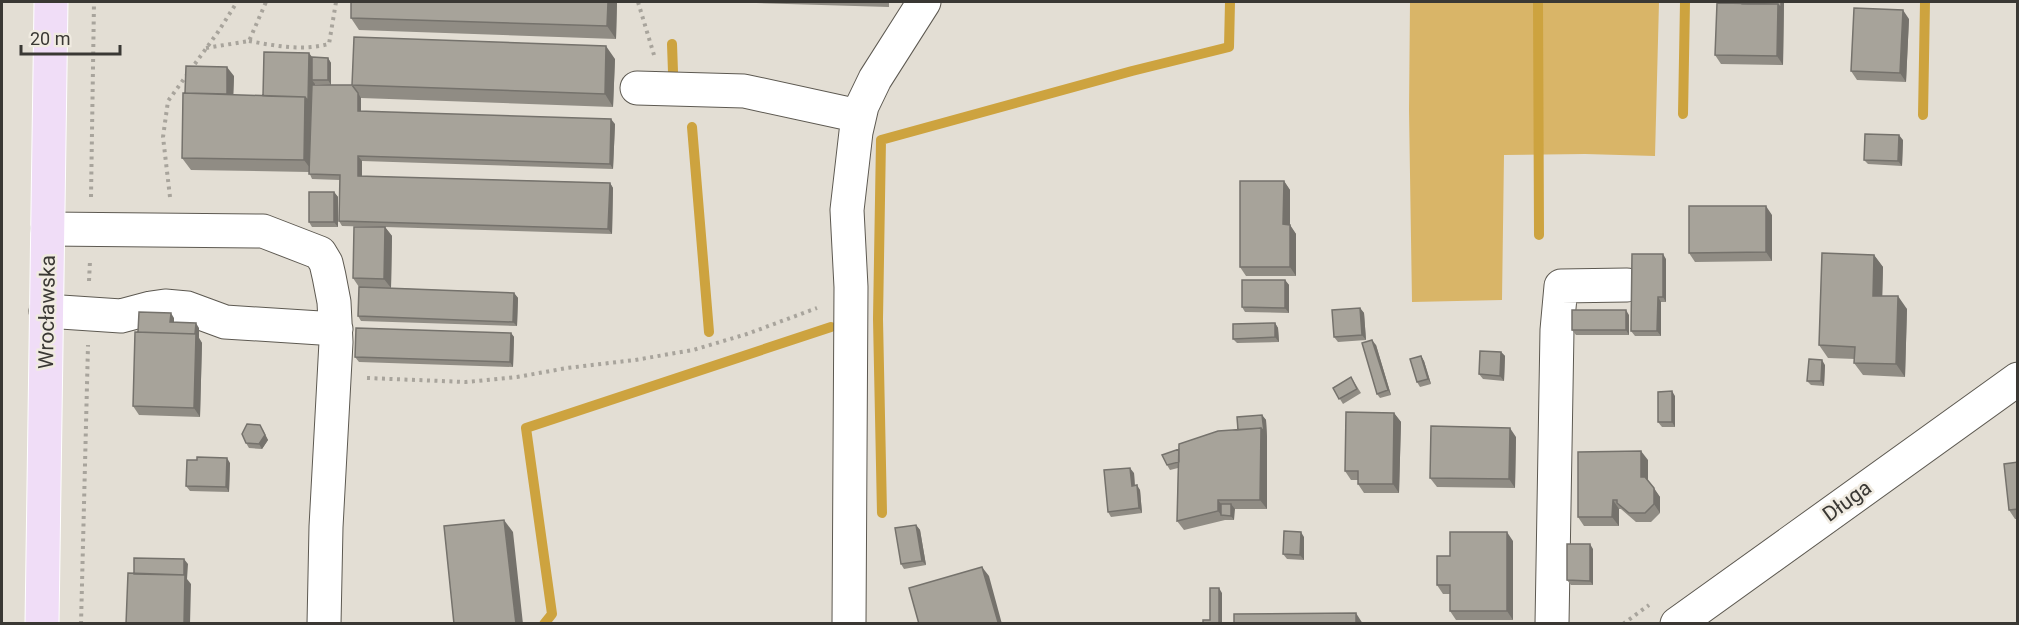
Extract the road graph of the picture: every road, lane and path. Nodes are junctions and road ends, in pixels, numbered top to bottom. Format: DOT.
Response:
graph roads {
  1 [pos="51,2"];
  2 [pos="237,2"];
  3 [pos="266,2"];
  4 [pos="336,2"];
  5 [pos="638,2"];
  6 [pos="924,2"];
  7 [pos="249,42"];
  8 [pos="206,48"];
  9 [pos="650,88"];
  10 [pos="860,116"];
  11 [pos="48,229"];
  12 [pos="172,231"];
  13 [pos="1627,285"];
  14 [pos="851,287"];
  15 [pos="46,311"];
  16 [pos="336,328"];
  17 [pos="335,376"];
  18 [pos="2018,379"];
  19 [pos="42,624"];
  20 [pos="324,624"];
  21 [pos="849,624"];
  22 [pos="1552,624"];
  23 [pos="1677,624"];
  1 -- 11 [label="main road, Wrocławska"];
  2 -- 8 [label="path"];
  3 -- 7 [label="path"];
  4 -- 7 [label="path"];
  5 -- 9 [label="path"];
  6 -- 10 [label="street"];
  7 -- 8 [label="path"];
  8 -- 12 [label="path"];
  9 -- 10 [label="street"];
  10 -- 14 [label="street"];
  11 -- 12 [label="street"];
  11 -- 15 [label="main road, Wrocławska"];
  12 -- 16 [label="street"];
  13 -- 22 [label="street"];
  14 -- 17 [label="path"];
  14 -- 21 [label="street"];
  15 -- 16 [label="street"];
  15 -- 19 [label="main road, Wrocławska"];
  16 -- 17 [label="street"];
  17 -- 20 [label="street"];
  18 -- 23 [label="street, Długa"];
}
